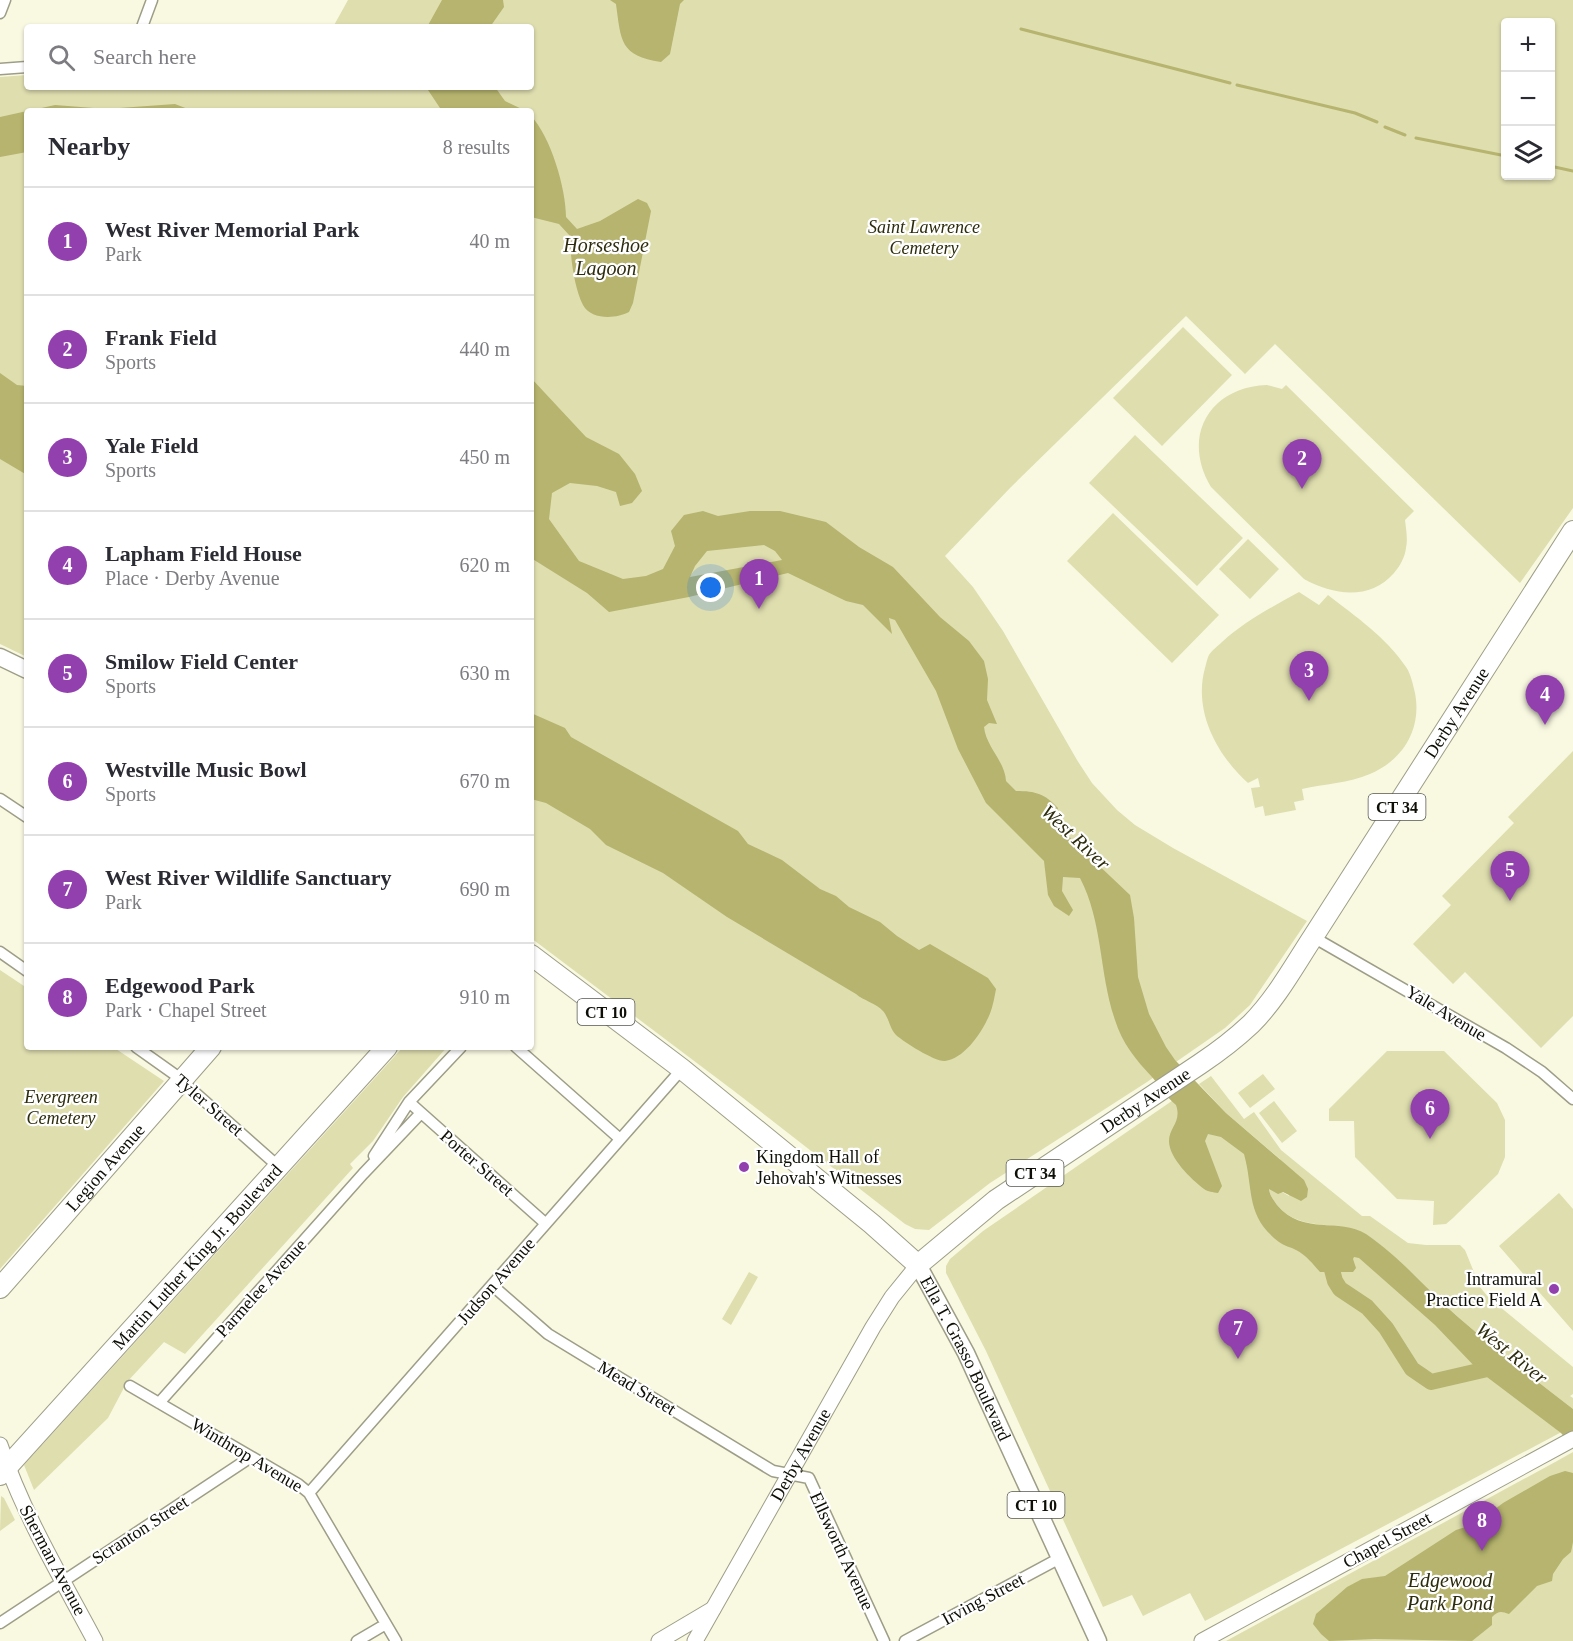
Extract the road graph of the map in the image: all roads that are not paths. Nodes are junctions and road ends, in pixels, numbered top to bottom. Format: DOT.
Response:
graph roads {
  1 [pos="5,0"];
  2 [pos="152,0"];
  3 [pos="0,13"];
  4 [pos="143,24"];
  5 [pos="24,68"];
  6 [pos="0,69"];
  7 [pos="1573,531"];
  8 [pos="0,657"];
  9 [pos="24,669"];
  10 [pos="0,798"];
  11 [pos="24,815"];
  12 [pos="1313,937"];
  13 [pos="0,952"];
  14 [pos="534,957"];
  15 [pos="24,969"];
  16 [pos="140,1050"];
  17 [pos="208,1050"];
  18 [pos="384,1050"];
  19 [pos="458,1050"];
  20 [pos="519,1050"];
  21 [pos="682,1069"];
  22 [pos="182,1080"];
  23 [pos="1573,1099"];
  24 [pos="409,1102"];
  25 [pos="421,1113"];
  26 [pos="620,1138"];
  27 [pos="279,1167"];
  28 [pos="363,1174"];
  29 [pos="546,1223"];
  30 [pos="918,1265"];
  31 [pos="493,1286"];
  32 [pos="0,1288"];
  33 [pos="130,1386"];
  34 [pos="159,1403"];
  35 [pos="1573,1439"];
  36 [pos="0,1445"];
  37 [pos="251,1457"];
  38 [pos="4,1471"];
  39 [pos="790,1474"];
  40 [pos="309,1493"];
  41 [pos="1060,1558"];
  42 [pos="63,1581"];
  43 [pos="713,1609"];
  44 [pos="0,1623"];
  45 [pos="386,1624"];
  46 [pos="95,1641"];
  47 [pos="357,1641"];
  48 [pos="396,1641"];
  49 [pos="659,1641"];
  50 [pos="695,1641"];
  51 [pos="884,1641"];
  52 [pos="905,1641"];
  53 [pos="1098,1641"];
  54 [pos="1202,1641"];
  1 -- 3 [label="street"];
  2 -- 4 [label="street"];
  5 -- 6 [label="street"];
  7 -- 12 [label="highway, Derby Avenue / CT 34"];
  8 -- 9 [label="main road"];
  10 -- 11 [label="street"];
  12 -- 23 [label="street, Yale Avenue"];
  12 -- 30 [label="highway, Derby Avenue / CT 34"];
  13 -- 15 [label="street"];
  14 -- 21 [label="highway, Ella T. Grasso Boulevard / CT 10"];
  16 -- 22 [label="street, Tyler Street"];
  17 -- 22 [label="highway, Legion Avenue"];
  18 -- 27 [label="highway, Martin Luther King Jr. Boulevard"];
  19 -- 24 [label="street, Parmelee Avenue"];
  20 -- 26 [label="street"];
  21 -- 26 [label="street, Judson Avenue"];
  21 -- 30 [label="highway, Ella T. Grasso Boulevard / CT 10"];
  22 -- 27 [label="street, Tyler Street"];
  22 -- 32 [label="highway, Legion Avenue"];
  24 -- 25 [label="street, Porter Street"];
  24 -- 28 [label="street, Parmelee Avenue"];
  25 -- 28 [label="street, Parmelee Avenue"];
  25 -- 29 [label="street, Porter Street"];
  26 -- 29 [label="street, Judson Avenue"];
  27 -- 38 [label="highway, Martin Luther King Jr. Boulevard"];
  28 -- 34 [label="street, Parmelee Avenue"];
  29 -- 31 [label="street, Judson Avenue"];
  30 -- 39 [label="main road, Derby Avenue"];
  30 -- 41 [label="main road, Ella T. Grasso Boulevard / CT 10"];
  31 -- 39 [label="street, Mead Street"];
  31 -- 40 [label="street, Judson Avenue"];
  33 -- 34 [label="street, Winthrop Avenue"];
  34 -- 37 [label="street, Winthrop Avenue"];
  35 -- 54 [label="main road, Chapel Street"];
  36 -- 38 [label="main road, Sherman Avenue"];
  37 -- 40 [label="street, Winthrop Avenue"];
  37 -- 42 [label="street, Scranton Street"];
  38 -- 42 [label="main road, Sherman Avenue"];
  39 -- 43 [label="main road, Derby Avenue"];
  39 -- 51 [label="street, Ellsworth Avenue"];
  40 -- 45 [label="street, Winthrop Avenue"];
  41 -- 52 [label="street, Irving Street"];
  41 -- 53 [label="main road, Ella T. Grasso Boulevard / CT 10"];
  42 -- 44 [label="street, Scranton Street"];
  42 -- 46 [label="main road, Sherman Avenue"];
  43 -- 49 [label="main road"];
  43 -- 50 [label="main road, Derby Avenue"];
  45 -- 47 [label="street"];
  45 -- 48 [label="street, Winthrop Avenue"];
}
